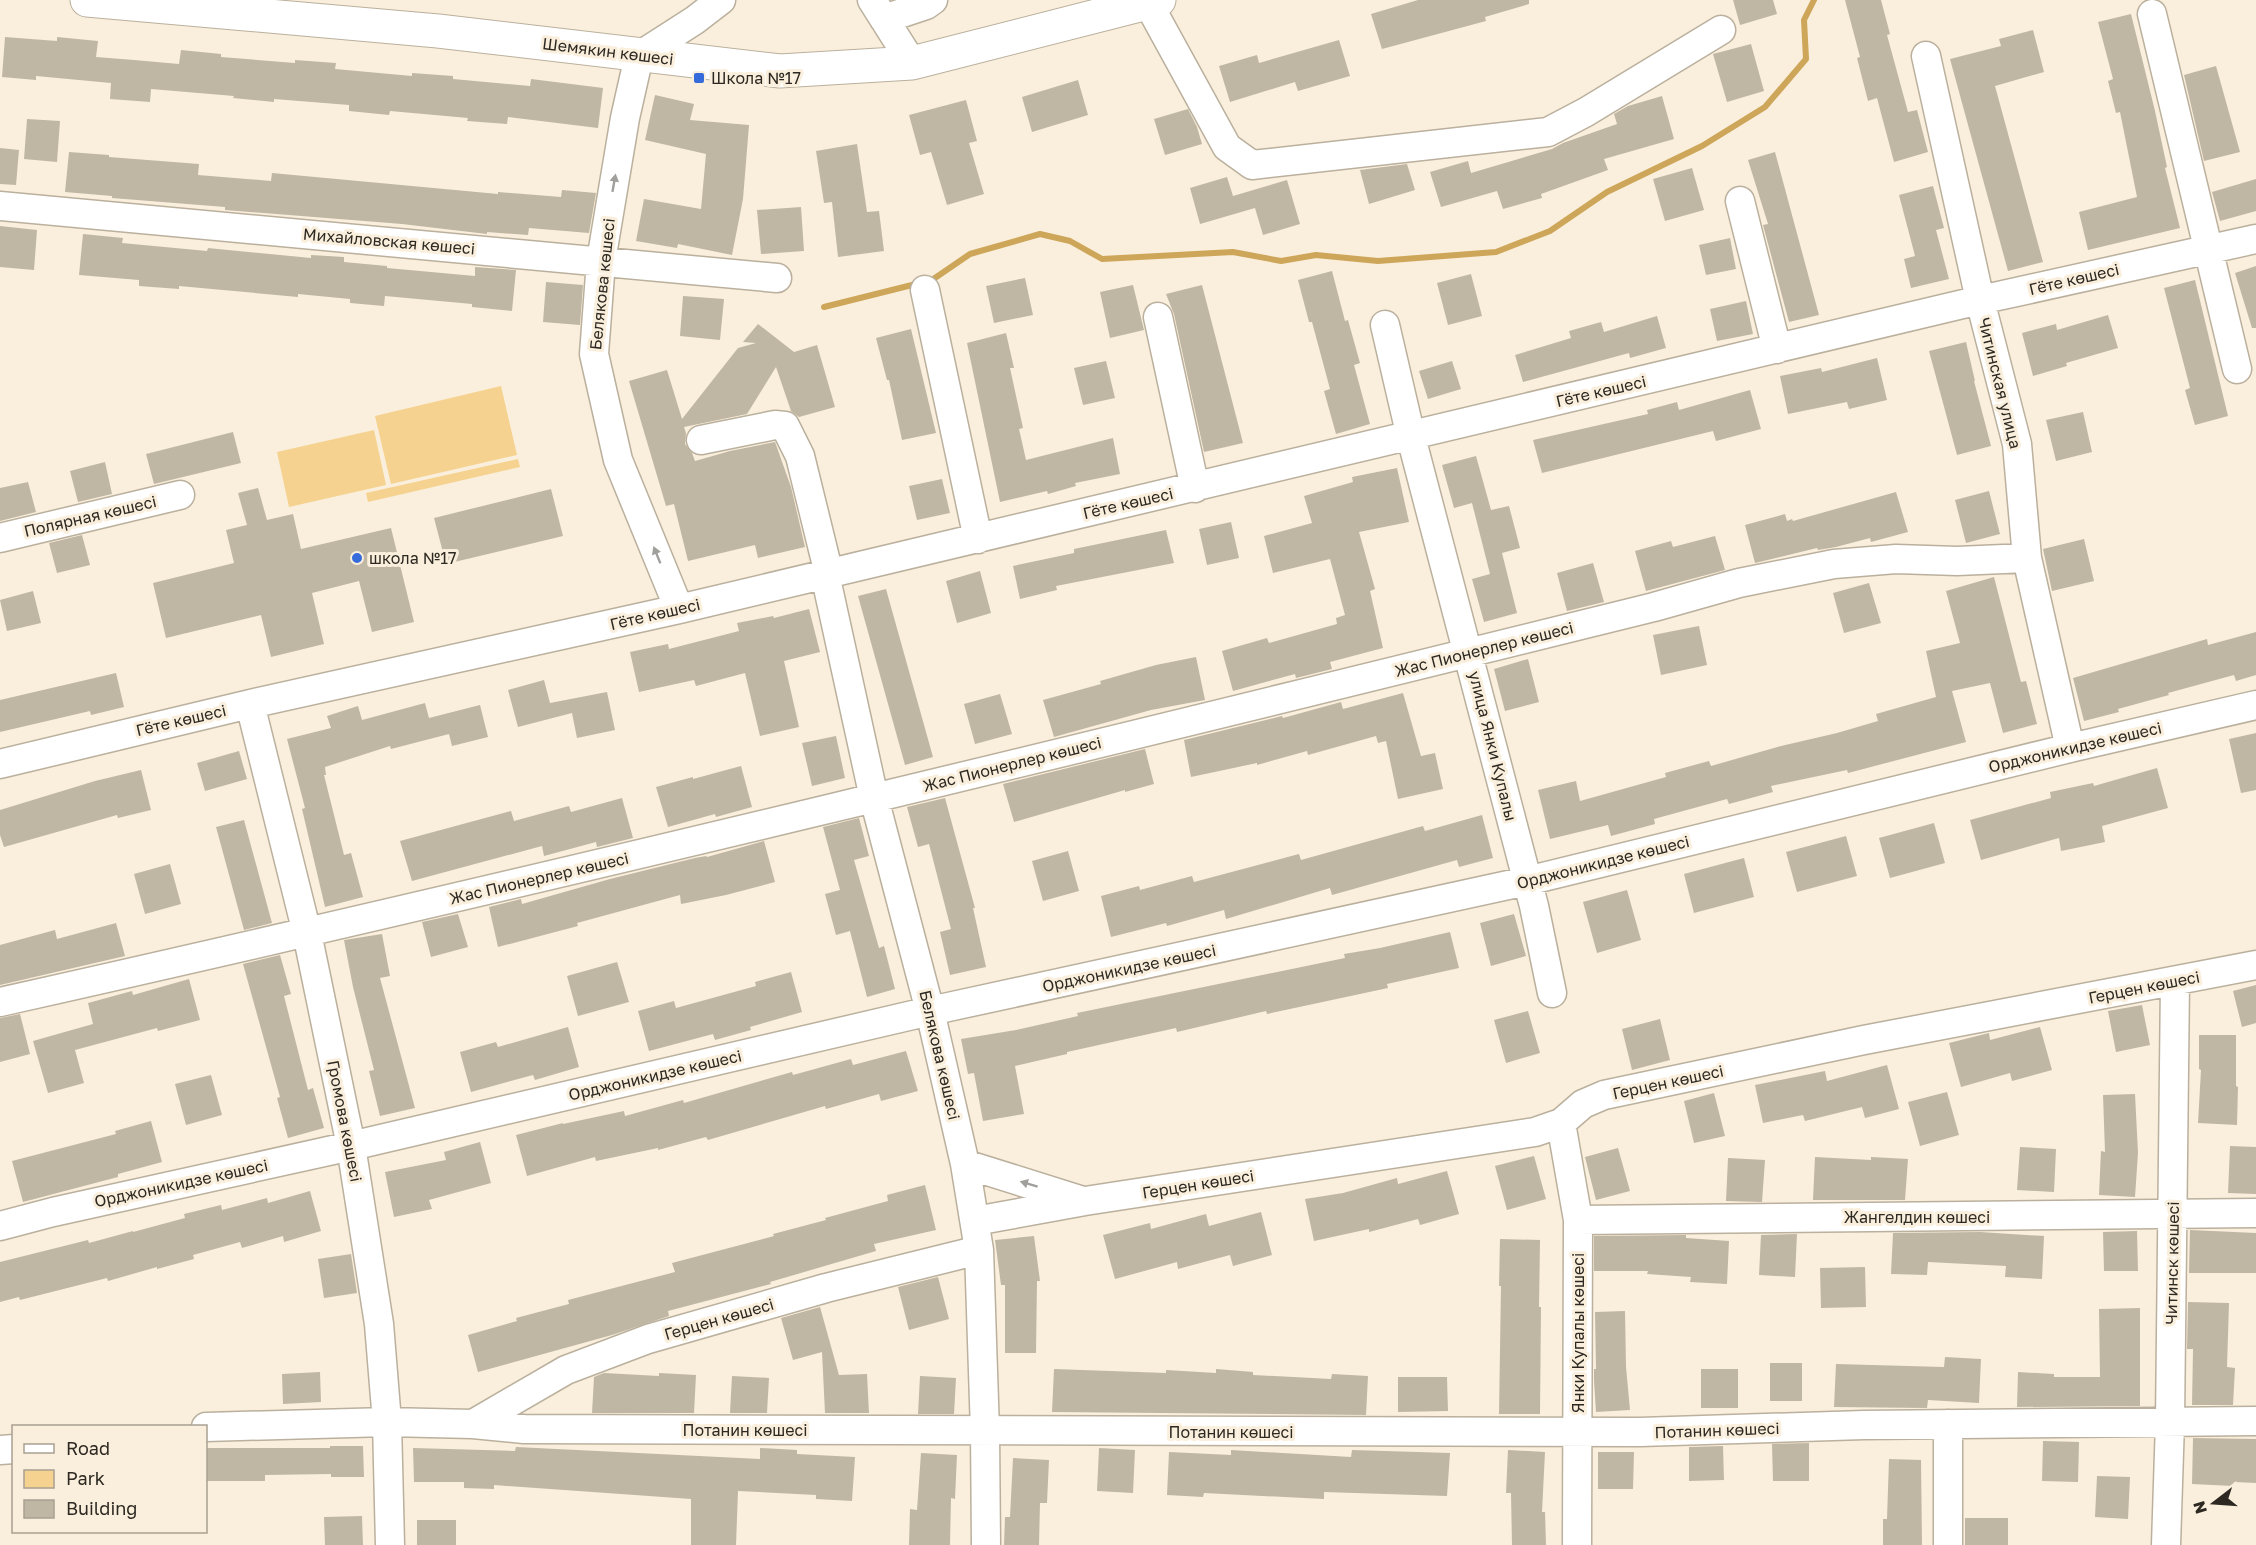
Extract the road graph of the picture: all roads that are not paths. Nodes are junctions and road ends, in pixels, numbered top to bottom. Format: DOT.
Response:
graph roads {
  1 [pos="87,0"];
  2 [pos="721,0"];
  3 [pos="933,0"];
  4 [pos="1153,1"];
  5 [pos="696,10"];
  6 [pos="878,10"];
  7 [pos="2152,14"];
  8 [pos="1721,30"];
  9 [pos="639,56"];
  10 [pos="1926,56"];
  11 [pos="912,63"];
  12 [pos="1740,201"];
  13 [pos="0,206"];
  14 [pos="2256,239"];
  15 [pos="2209,249"];
  16 [pos="601,261"];
  17 [pos="777,278"];
  18 [pos="925,290"];
  19 [pos="1980,300"];
  20 [pos="1158,317"];
  21 [pos="1385,325"];
  22 [pos="1777,349"];
  23 [pos="2237,369"];
  24 [pos="1411,437"];
  25 [pos="701,440"];
  26 [pos="1195,488"];
  27 [pos="180,495"];
  28 [pos="0,538"];
  29 [pos="978,539"];
  30 [pos="2026,558"];
  31 [pos="827,574"];
  32 [pos="678,609"];
  33 [pos="1469,653"];
  34 [pos="250,704"];
  35 [pos="2256,705"];
  36 [pos="2070,748"];
  37 [pos="0,764"];
  38 [pos="874,798"];
  39 [pos="1527,881"];
  40 [pos="307,933"];
  41 [pos="2256,965"];
  42 [pos="2175,981"];
  43 [pos="1552,993"];
  44 [pos="0,1002"];
  45 [pos="930,1011"];
  46 [pos="1561,1123"];
  47 [pos="351,1146"];
  48 [pos="965,1164"];
  49 [pos="1085,1201"];
  50 [pos="2256,1213"];
  51 [pos="2173,1215"];
  52 [pos="1578,1220"];
  53 [pos="975,1221"];
  54 [pos="0,1226"];
  55 [pos="979,1250"];
  56 [pos="2256,1421"];
  57 [pos="387,1422"];
  58 [pos="2170,1422"];
  59 [pos="473,1424"];
  60 [pos="1948,1424"];
  61 [pos="207,1427"];
  62 [pos="985,1432"];
  63 [pos="1577,1432"];
  64 [pos="390,1545"];
  65 [pos="986,1545"];
  66 [pos="1577,1545"];
  67 [pos="1948,1545"];
  68 [pos="2166,1545"];
  1 -- 9 [label="main road, Шемякин көшесі"];
  2 -- 5 [label="street"];
  3 -- 6 [label="street"];
  4 -- 8 [label="street"];
  4 -- 11 [label="main road, Шемякин көшесі"];
  5 -- 9 [label="street"];
  6 -- 11 [label="street"];
  7 -- 15 [label="street"];
  9 -- 11 [label="main road, Шемякин көшесі"];
  16 -- 9 [label="street, Белякова көшесі, one-way"];
  10 -- 19 [label="street, Читинская улица"];
  12 -- 22 [label="street"];
  13 -- 16 [label="street, Михайловская көшесі"];
  14 -- 15 [label="street, Гёте көшесі"];
  15 -- 19 [label="street, Гёте көшесі"];
  15 -- 23 [label="street"];
  16 -- 17 [label="street, Михайловская көшесі"];
  32 -- 16 [label="street, Белякова көшесі, one-way"];
  18 -- 29 [label="street"];
  19 -- 22 [label="street, Гёте көшесі"];
  19 -- 30 [label="street, Читинская улица"];
  20 -- 26 [label="street"];
  21 -- 24 [label="street, улица Янки Купалы"];
  22 -- 24 [label="street, Гёте көшесі"];
  24 -- 26 [label="street, Гёте көшесі"];
  24 -- 33 [label="street, улица Янки Купалы"];
  25 -- 31 [label="street, Белякова көшесі"];
  26 -- 29 [label="street, Гёте көшесі"];
  27 -- 28 [label="street, Полярная көшесі"];
  29 -- 31 [label="street, Гёте көшесі"];
  30 -- 33 [label="street, Жас Пионерлер көшесі"];
  30 -- 36 [label="street, Читинская улица"];
  31 -- 32 [label="street, Гёте көшесі"];
  31 -- 38 [label="street, Белякова көшесі"];
  32 -- 34 [label="street, Гёте көшесі"];
  33 -- 38 [label="street, Жас Пионерлер көшесі"];
  33 -- 39 [label="street, улица Янки Купалы"];
  34 -- 37 [label="street, Гёте көшесі"];
  34 -- 40 [label="street, Громова көшесі"];
  35 -- 36 [label="street, Орджоникидзе көшесі"];
  36 -- 39 [label="street, Орджоникидзе көшесі"];
  38 -- 40 [label="street, Жас Пионерлер көшесі"];
  38 -- 45 [label="street, Белякова көшесі"];
  39 -- 43 [label="street, улица Янки Купалы"];
  39 -- 45 [label="street, Орджоникидзе көшесі"];
  40 -- 44 [label="street, Жас Пионерлер көшесі"];
  40 -- 47 [label="street, Громова көшесі"];
  41 -- 42 [label="street, Герцен көшесі"];
  42 -- 46 [label="street, Герцен көшесі"];
  42 -- 51 [label="street, Читинск көшесі"];
  45 -- 47 [label="street, Орджоникидзе көшесі"];
  45 -- 48 [label="street, Белякова көшесі"];
  46 -- 49 [label="street, Герцен көшесі"];
  46 -- 52 [label="street, Янки Купалы көшесі"];
  47 -- 54 [label="street, Орджоникидзе көшесі"];
  47 -- 57 [label="street, Громова көшесі"];
  49 -- 48 [label="street, one-way"];
  48 -- 53 [label="street, Белякова көшесі"];
  49 -- 53 [label="street, Герцен көшесі"];
  50 -- 51 [label="street, Жангелдин көшесі"];
  51 -- 52 [label="street, Жангелдин көшесі"];
  51 -- 58 [label="street, Читинск көшесі"];
  52 -- 63 [label="street, Янки Купалы көшесі"];
  53 -- 55 [label="street, Белякова көшесі"];
  55 -- 59 [label="street, Герцен көшесі"];
  55 -- 62 [label="street, Белякова көшесі"];
  56 -- 58 [label="street, Потанин көшесі"];
  57 -- 59 [label="street, Потанин көшесі"];
  57 -- 61 [label="street, Потанин көшесі"];
  57 -- 64 [label="street, Громова көшесі"];
  58 -- 60 [label="street, Потанин көшесі"];
  58 -- 68 [label="street, Читинск көшесі"];
  59 -- 62 [label="street, Потанин көшесі"];
  60 -- 63 [label="street, Потанин көшесі"];
  60 -- 67 [label="street"];
  62 -- 63 [label="street, Потанин көшесі"];
  62 -- 65 [label="street, Белякова көшесі"];
  63 -- 66 [label="street, Янки Купалы көшесі"];
}
